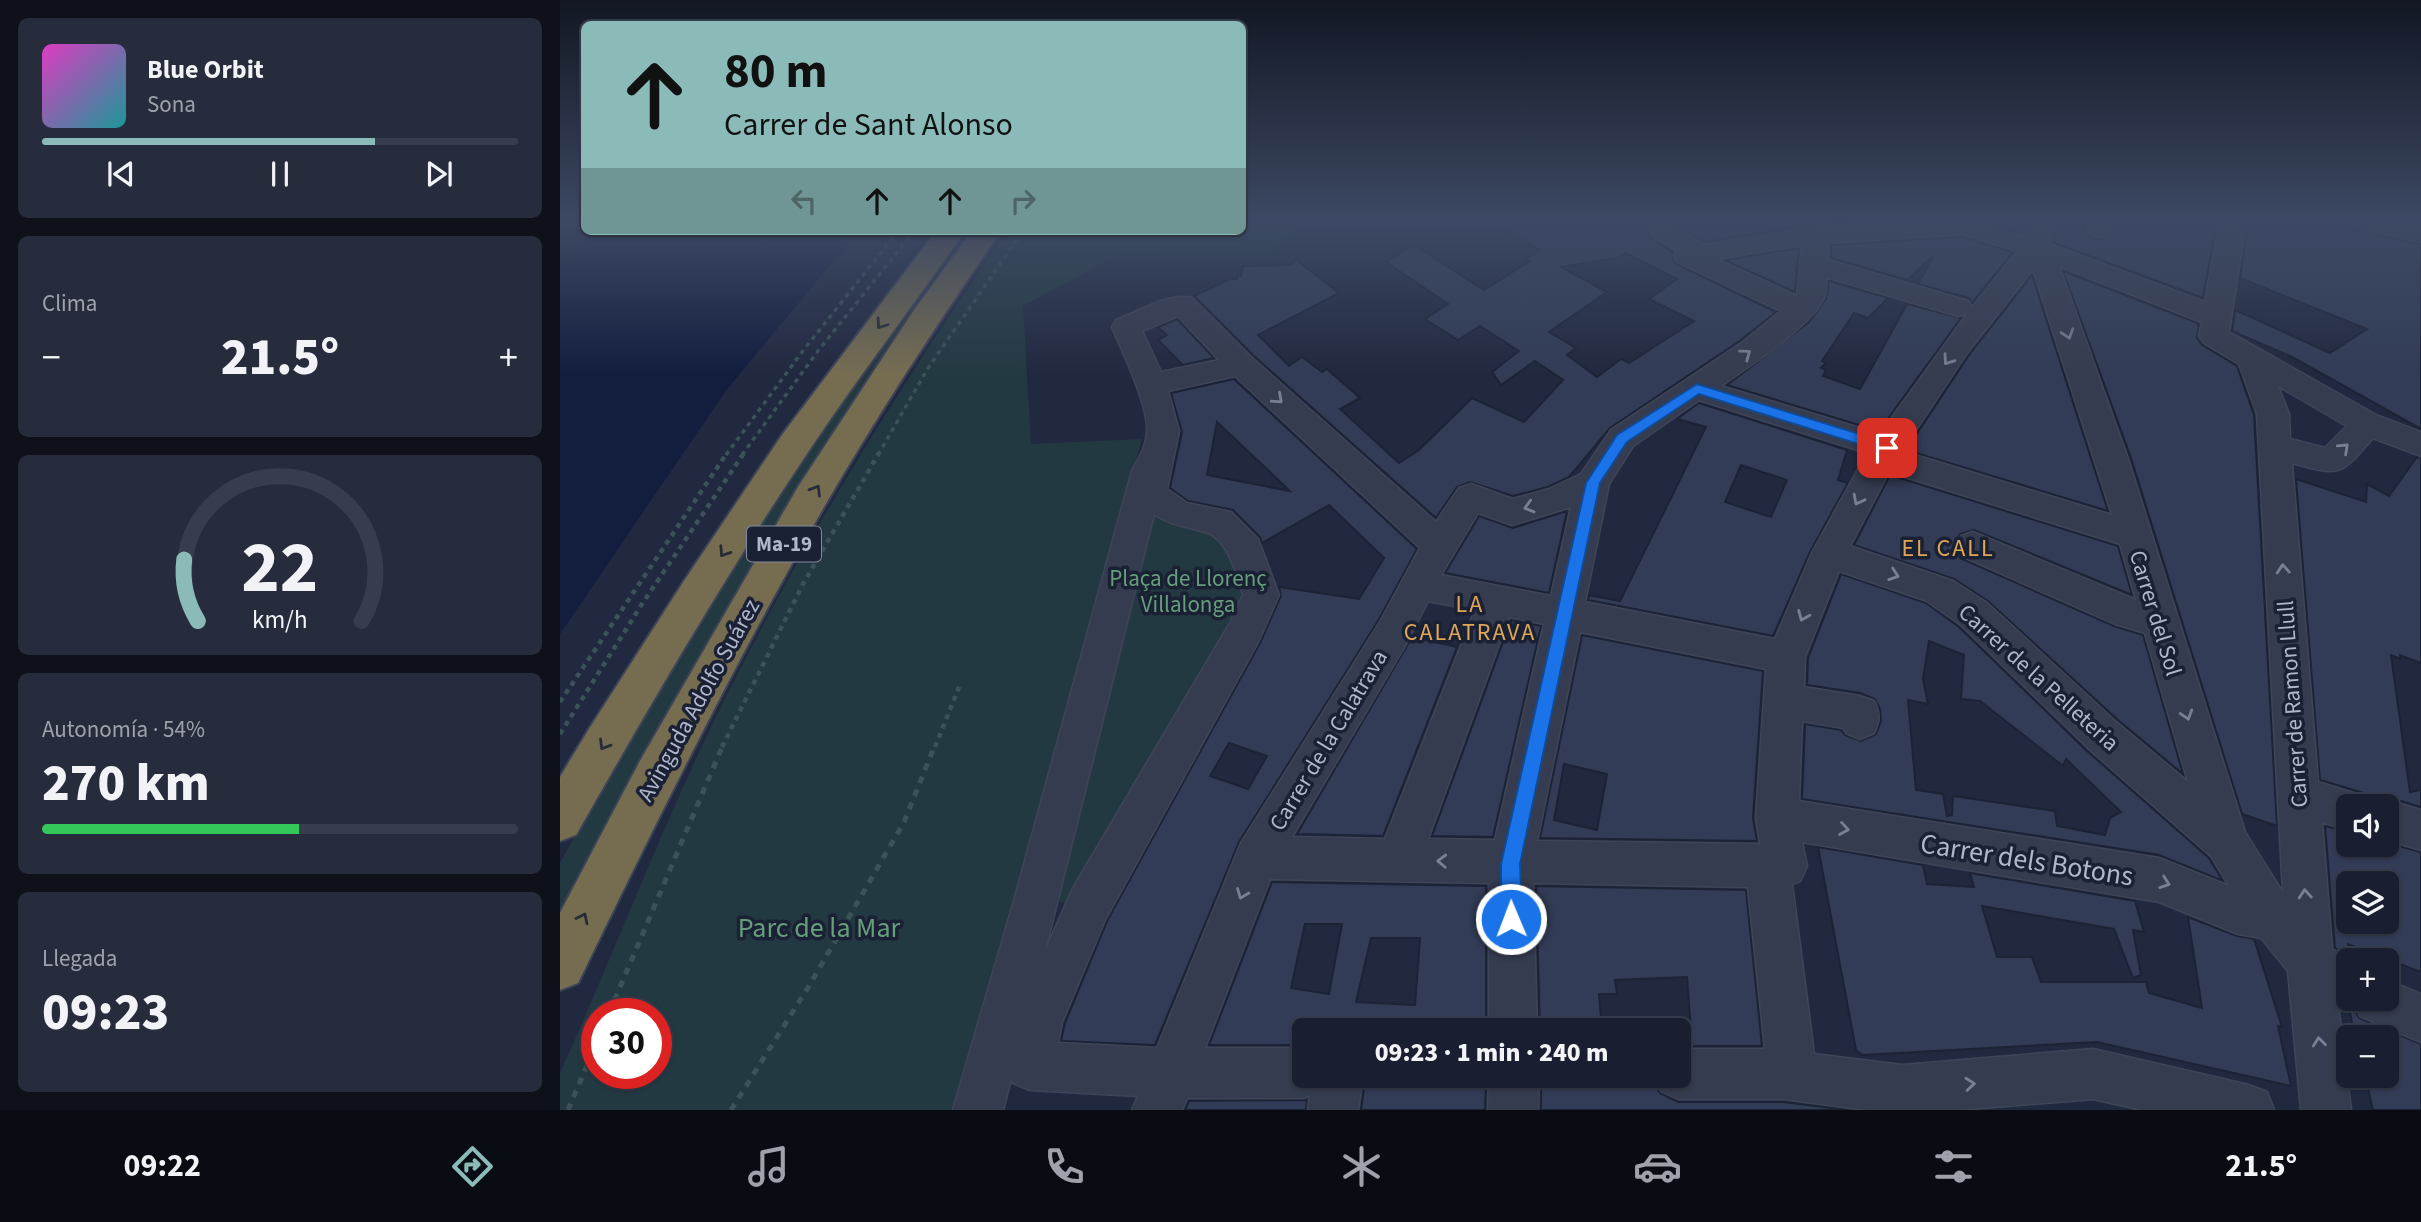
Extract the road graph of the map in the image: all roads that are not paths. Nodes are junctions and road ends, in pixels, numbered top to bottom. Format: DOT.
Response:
graph roads {
  1 [pos="920,272"];
  2 [pos="959,272"];
  3 [pos="1727,272"];
  4 [pos="1811,272"];
  5 [pos="1885,272"];
  6 [pos="2008,272"];
  7 [pos="2047,272"];
  8 [pos="2120,272"];
  9 [pos="2224,272"];
  10 [pos="1801,309"];
  11 [pos="1974,312"];
  12 [pos="2217,317"];
  13 [pos="2253,360"];
  14 [pos="1241,365"];
  15 [pos="1151,384"];
  16 [pos="1697,388"];
  17 [pos="2367,424"];
  18 [pos="1157,432"];
  19 [pos="2421,444"];
  20 [pos="2275,447"];
  21 [pos="1884,452"];
  22 [pos="1593,483"];
  23 [pos="2132,534"];
  24 [pos="1439,545"];
  25 [pos="1973,546"];
  26 [pos="1829,553"];
  27 [pos="1420,584"];
  28 [pos="1497,600"];
  29 [pos="1563,613"];
  30 [pos="2158,621"];
  31 [pos="1786,657"];
  32 [pos="1783,701"];
  33 [pos="1860,721"];
  34 [pos="2297,796"];
  35 [pos="2336,807"];
  36 [pos="1777,818"];
  37 [pos="560,819"];
  38 [pos="2399,824"];
  39 [pos="2421,830"];
  40 [pos="2226,841"];
  41 [pos="1256,858"];
  42 [pos="1399,859"];
  43 [pos="1511,864"];
  44 [pos="1777,865"];
  45 [pos="2273,918"];
  46 [pos="2310,962"];
  47 [pos="560,965"];
  48 [pos="2336,979"];
  49 [pos="2399,1008"];
  50 [pos="1514,1018"];
  51 [pos="2421,1018"];
  52 [pos="1691,1074"];
  53 [pos="1292,1075"];
  54 [pos="1792,1076"];
  55 [pos="1337,1088"];
  56 [pos="1514,1088"];
  57 [pos="1164,1092"];
  58 [pos="1904,1100"];
  59 [pos="978,1110"];
  60 [pos="1333,1110"];
  61 [pos="1513,1110"];
  62 [pos="2249,1110"];
  63 [pos="2326,1110"];
  1 -- 37 [label="highway, Ma-19, one-way"];
  47 -- 2 [label="highway, Avinguda Adolfo Suárez / Ma-19, one-way"];
  3 -- 10 [label="street"];
  4 -- 10 [label="street"];
  5 -- 11 [label="street"];
  6 -- 11 [label="street"];
  7 -- 23 [label="street, Carrer del Sol, one-way"];
  8 -- 12 [label="street"];
  9 -- 12 [label="street"];
  16 -- 10 [label="street, one-way"];
  11 -- 21 [label="street, one-way"];
  12 -- 13 [label="street"];
  13 -- 17 [label="street"];
  13 -- 20 [label="street, Carrer de Ramon Llull"];
  14 -- 15 [label="street"];
  14 -- 15 [label="street"];
  14 -- 24 [label="street, one-way"];
  15 -- 57 [label="street"];
  16 -- 21 [label="street"];
  16 -- 22 [label="street"];
  17 -- 19 [label="street"];
  20 -- 17 [label="street, one-way"];
  18 -- 59 [label="street"];
  34 -- 20 [label="street, Carrer de Ramon Llull, one-way"];
  21 -- 23 [label="street"];
  21 -- 26 [label="street, one-way"];
  22 -- 24 [label="street, Carrer de la Calatrava, one-way"];
  22 -- 29 [label="street"];
  23 -- 30 [label="street, Carrer del Sol"];
  24 -- 27 [label="street, Carrer de la Calatrava"];
  25 -- 30 [label="street"];
  26 -- 31 [label="street, one-way"];
  26 -- 40 [label="street, Carrer de la Pelleteria, one-way"];
  27 -- 28 [label="street"];
  27 -- 41 [label="street, Carrer de la Calatrava"];
  28 -- 29 [label="street"];
  28 -- 42 [label="street"];
  29 -- 31 [label="street"];
  29 -- 43 [label="street"];
  30 -- 40 [label="street, Carrer del Sol, one-way"];
  31 -- 32 [label="street"];
  32 -- 33 [label="street"];
  32 -- 36 [label="street"];
  34 -- 35 [label="street"];
  46 -- 34 [label="street, Carrer de Ramon Llull, one-way"];
  36 -- 44 [label="street"];
  36 -- 45 [label="street, Carrer dels Botons, one-way"];
  38 -- 39 [label="street"];
  40 -- 45 [label="street, Carrer del Sol"];
  41 -- 42 [label="street"];
  41 -- 57 [label="street, Carrer de la Calatrava, one-way"];
  43 -- 42 [label="street, one-way"];
  43 -- 44 [label="street"];
  43 -- 50 [label="street"];
  44 -- 54 [label="street"];
  45 -- 46 [label="street, Carrer del Sol"];
  46 -- 48 [label="street, Carrer del Sol"];
  63 -- 46 [label="street, Carrer de Ramon Llull, one-way"];
  49 -- 51 [label="street"];
  52 -- 54 [label="street"];
  53 -- 57 [label="street"];
  54 -- 58 [label="street"];
  55 -- 60 [label="street"];
  56 -- 61 [label="street"];
  58 -- 62 [label="street, one-way"];
}
